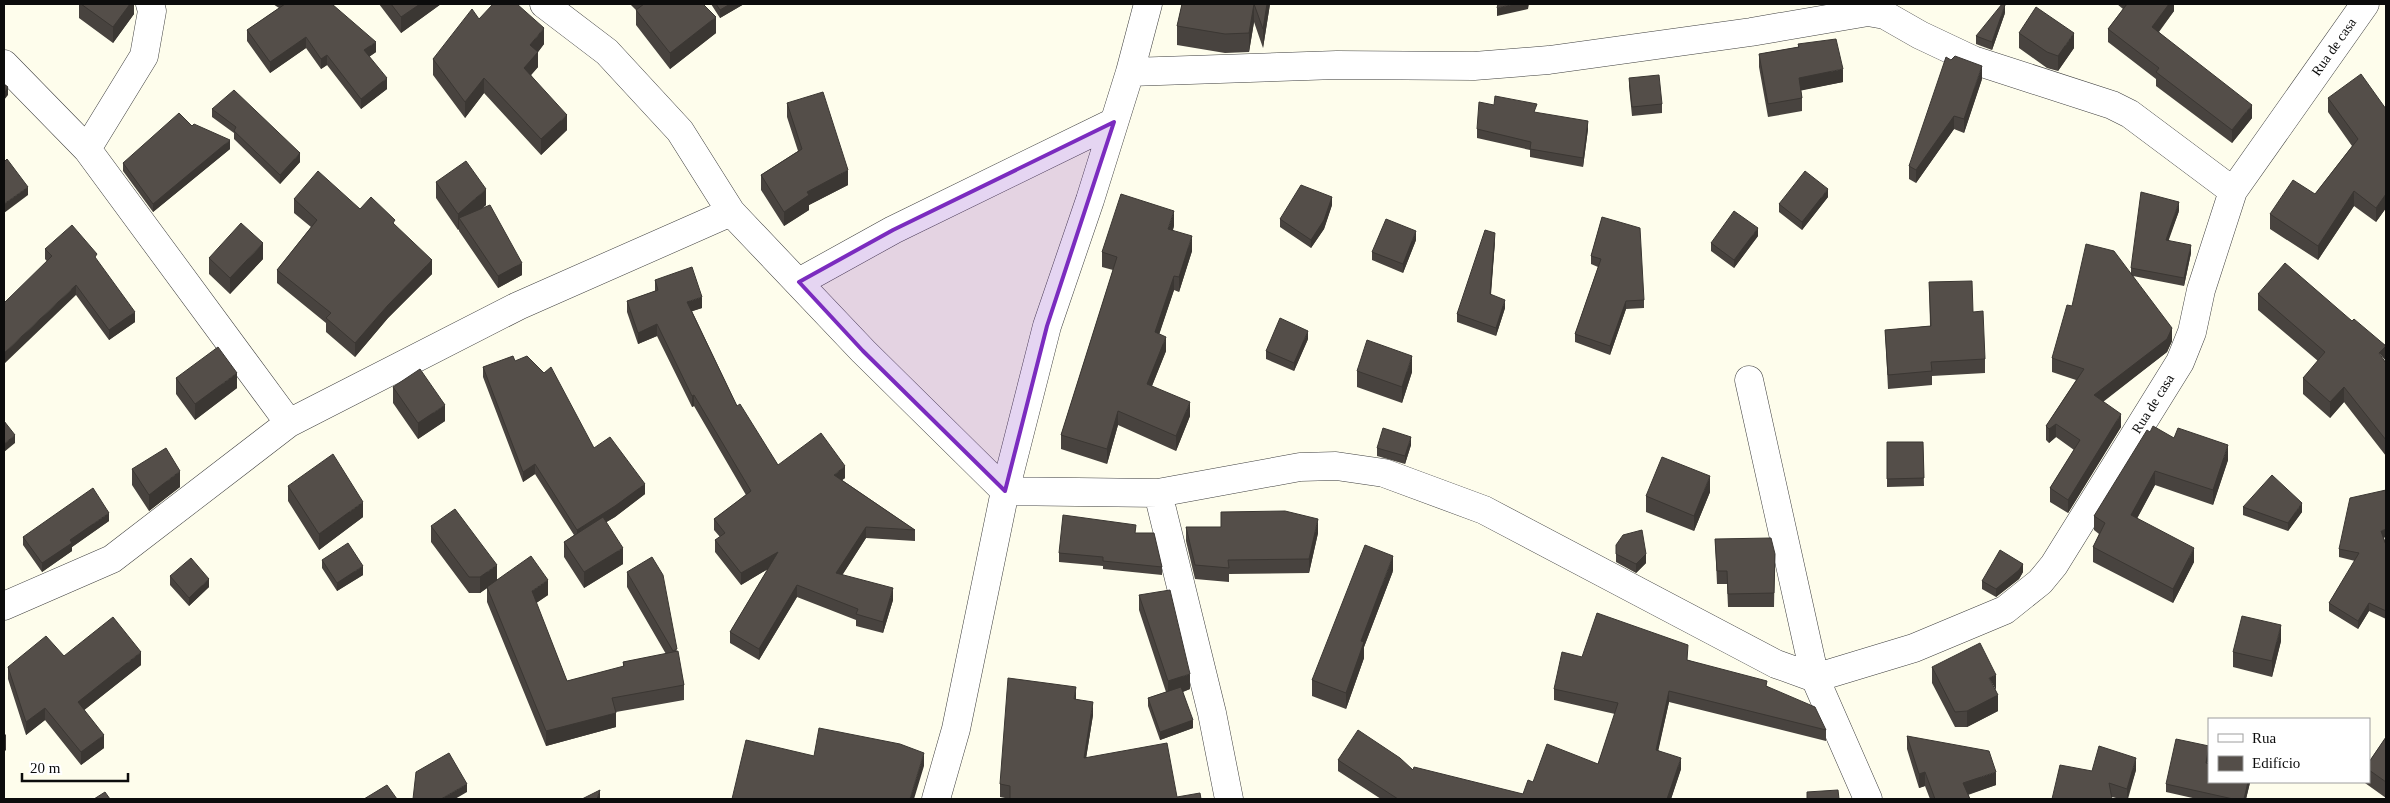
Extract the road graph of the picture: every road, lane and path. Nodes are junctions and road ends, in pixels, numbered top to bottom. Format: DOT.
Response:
graph roads {
  1 [pos="150,4"];
  2 [pos="544,4"];
  3 [pos="1148,4"];
  4 [pos="2365,4"];
  5 [pos="1885,9"];
  6 [pos="4,64"];
  7 [pos="1130,72"];
  8 [pos="1114,122"];
  9 [pos="87,149"];
  10 [pos="2233,191"];
  11 [pos="731,212"];
  12 [pos="799,282"];
  13 [pos="1749,380"];
  14 [pos="289,423"];
  15 [pos="1005,491"];
  16 [pos="1158,494"];
  17 [pos="4,606"];
  18 [pos="1815,678"];
  19 [pos="936,799"];
  20 [pos="1229,799"];
  21 [pos="1868,799"];
  1 -- 9 [label="street"];
  2 -- 11 [label="street"];
  3 -- 7 [label="street"];
  4 -- 10 [label="street, Rua de casa"];
  5 -- 7 [label="street"];
  5 -- 10 [label="street"];
  6 -- 9 [label="street"];
  7 -- 8 [label="street"];
  8 -- 12 [label="street"];
  8 -- 15 [label="street"];
  9 -- 14 [label="street"];
  10 -- 18 [label="street, Rua de casa"];
  11 -- 12 [label="street"];
  11 -- 14 [label="street"];
  12 -- 15 [label="street"];
  13 -- 18 [label="street"];
  14 -- 17 [label="street"];
  15 -- 16 [label="street"];
  15 -- 19 [label="street"];
  16 -- 18 [label="street"];
  16 -- 20 [label="street"];
  18 -- 21 [label="street"];
}
